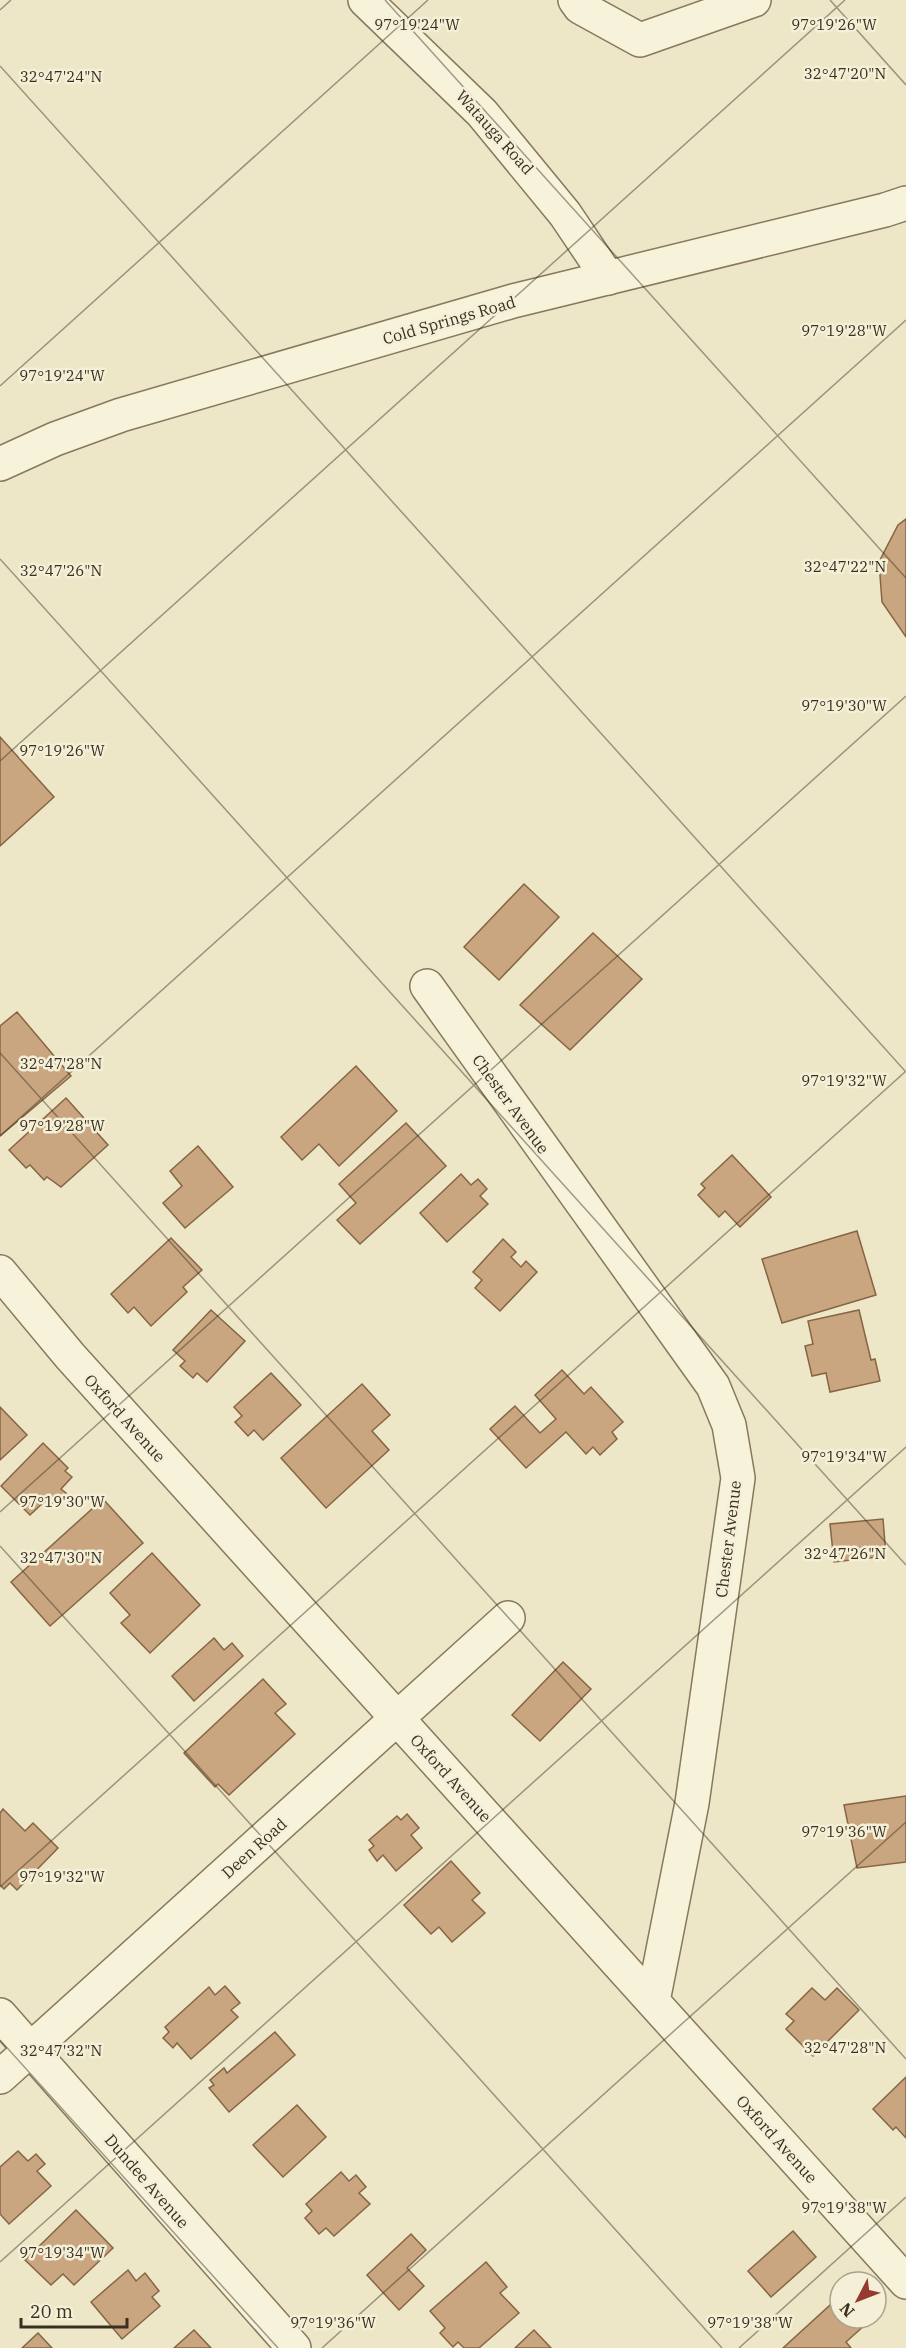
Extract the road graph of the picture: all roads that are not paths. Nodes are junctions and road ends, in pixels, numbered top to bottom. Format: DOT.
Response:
graph roads {
  1 [pos="365,0"];
  2 [pos="575,0"];
  3 [pos="754,0"];
  4 [pos="906,203"];
  5 [pos="608,278"];
  6 [pos="55,439"];
  7 [pos="0,464"];
  8 [pos="0,482"];
  9 [pos="427,986"];
  10 [pos="0,1272"];
  11 [pos="508,1618"];
  12 [pos="397,1719"];
  13 [pos="653,2001"];
  14 [pos="0,2015"];
  15 [pos="31,2050"];
  16 [pos="0,2077"];
  17 [pos="906,2282"];
  18 [pos="294,2348"];
  1 -- 5 [label="street, Watauga Road"];
  2 -- 3 [label="street"];
  4 -- 5 [label="street, Cold Springs Road"];
  5 -- 6 [label="street, Cold Springs Road"];
  6 -- 7 [label="street, Cold Springs Road"];
  6 -- 8 [label="street"];
  9 -- 13 [label="street, Chester Avenue"];
  10 -- 12 [label="street, Oxford Avenue"];
  11 -- 12 [label="street, Deen Road"];
  12 -- 13 [label="street, Oxford Avenue"];
  12 -- 15 [label="street, Deen Road"];
  13 -- 17 [label="street, Oxford Avenue"];
  14 -- 15 [label="street, Dundee Avenue"];
  15 -- 16 [label="street, Deen Road"];
  15 -- 18 [label="street, Dundee Avenue"];
}
